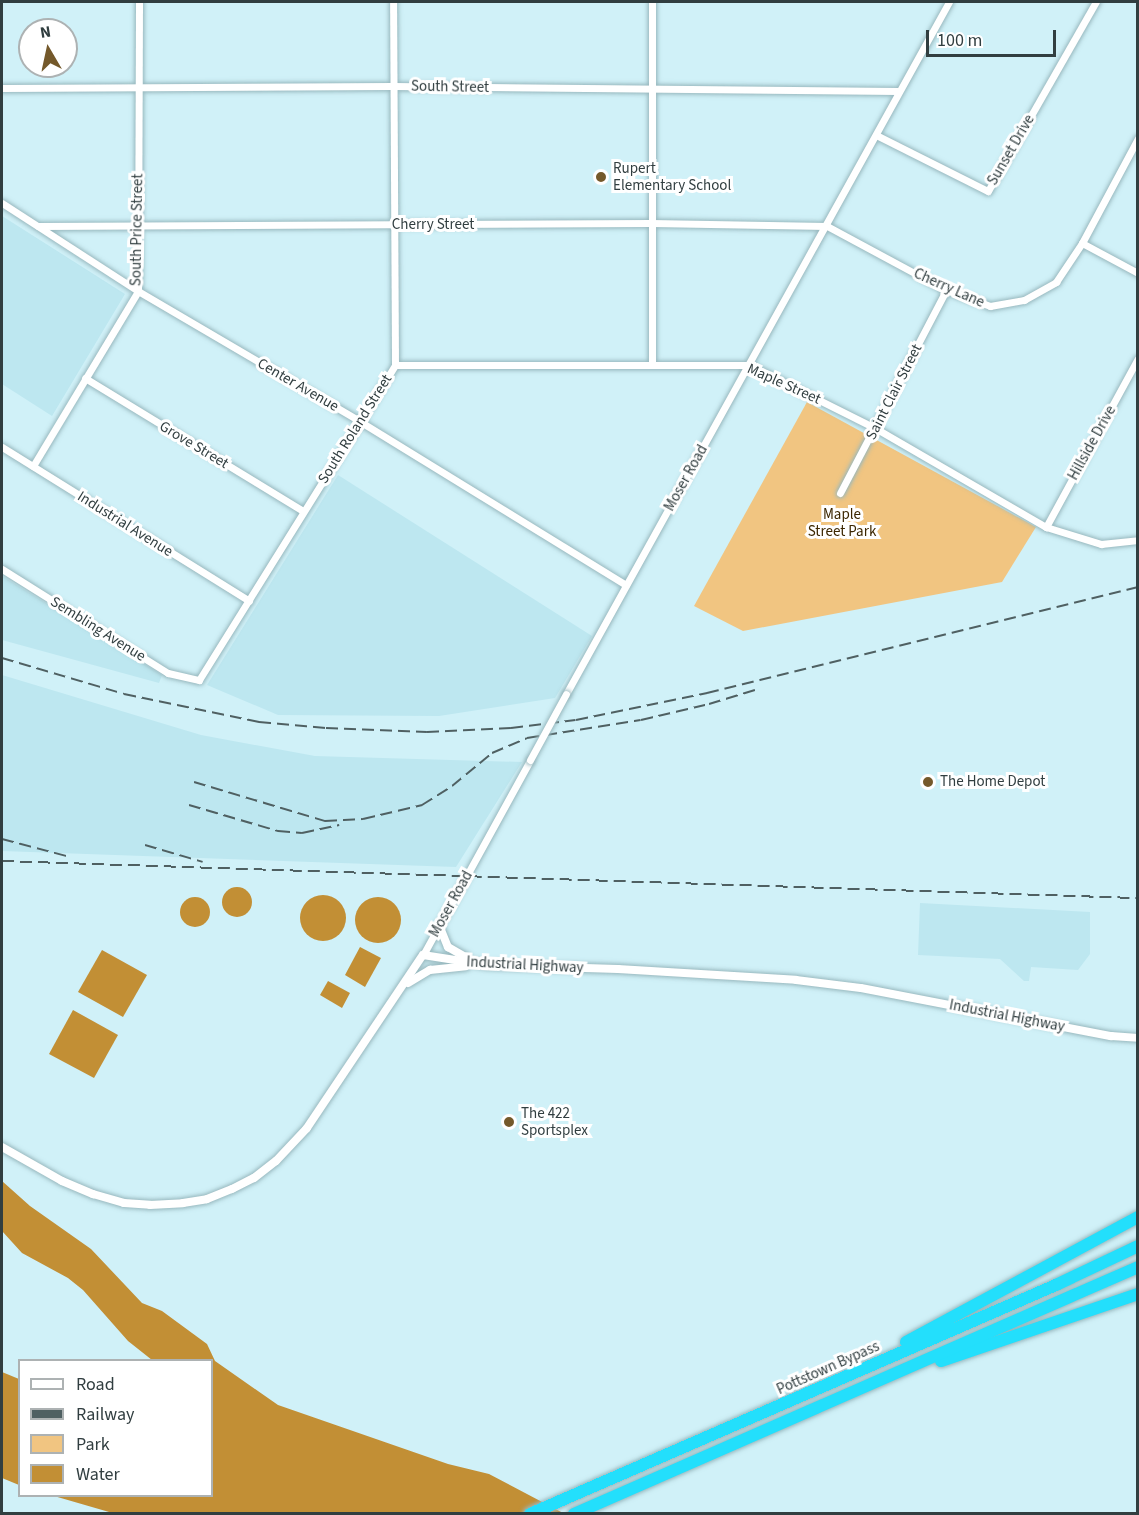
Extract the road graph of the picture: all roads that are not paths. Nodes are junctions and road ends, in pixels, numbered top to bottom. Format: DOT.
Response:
graph roads {
  1 [pos="139,2"];
  2 [pos="393,2"];
  3 [pos="652,2"];
  4 [pos="949,2"];
  5 [pos="1096,2"];
  6 [pos="137,86"];
  7 [pos="393,86"];
  8 [pos="2,88"];
  9 [pos="652,89"];
  10 [pos="898,91"];
  11 [pos="876,135"];
  12 [pos="1137,138"];
  13 [pos="2,203"];
  14 [pos="651,223"];
  15 [pos="138,224"];
  16 [pos="393,225"];
  17 [pos="38,226"];
  18 [pos="827,226"];
  19 [pos="1082,243"];
  20 [pos="1137,273"];
  21 [pos="946,290"];
  22 [pos="138,291"];
  23 [pos="1137,358"];
  24 [pos="652,364"];
  25 [pos="395,365"];
  26 [pos="749,365"];
  27 [pos="85,378"];
  28 [pos="361,422"];
  29 [pos="875,428"];
  30 [pos="2,447"];
  31 [pos="33,466"];
  32 [pos="840,493"];
  33 [pos="303,511"];
  34 [pos="1046,527"];
  35 [pos="1137,540"];
  36 [pos="2,569"];
  37 [pos="626,585"];
  38 [pos="249,601"];
  39 [pos="199,680"];
  40 [pos="440,925"];
  41 [pos="423,955"];
  42 [pos="487,965"];
  43 [pos="405,985"];
  44 [pos="1137,1038"];
  45 [pos="2,1147"];
  46 [pos="1137,1218"];
  47 [pos="1137,1246"];
  48 [pos="1137,1266"];
  49 [pos="1137,1294"];
  50 [pos="888,1377"];
  51 [pos="795,1398"];
  52 [pos="530,1514"];
  53 [pos="574,1514"];
  1 -- 6 [label="street, South Price Street"];
  2 -- 7 [label="street, South Roland Street"];
  3 -- 9 [label="street"];
  4 -- 10 [label="street, Moser Road"];
  5 -- 11 [label="street, Sunset Drive"];
  6 -- 7 [label="street, South Street"];
  6 -- 8 [label="street, South Street"];
  6 -- 15 [label="street, South Price Street"];
  7 -- 9 [label="street, South Street"];
  7 -- 16 [label="street, South Roland Street"];
  9 -- 10 [label="street, South Street"];
  9 -- 14 [label="street"];
  10 -- 11 [label="street, Moser Road"];
  11 -- 18 [label="street, Moser Road"];
  12 -- 19 [label="street, Cherry Lane"];
  13 -- 17 [label="street, Center Avenue"];
  14 -- 16 [label="street, Cherry Street"];
  14 -- 18 [label="street, Cherry Street"];
  14 -- 24 [label="street"];
  15 -- 16 [label="street, Cherry Street"];
  15 -- 17 [label="street, Cherry Street"];
  15 -- 22 [label="street, South Price Street"];
  16 -- 25 [label="street, South Roland Street"];
  17 -- 22 [label="street, Center Avenue"];
  18 -- 21 [label="street, Cherry Lane"];
  18 -- 26 [label="street, Moser Road"];
  19 -- 20 [label="street"];
  19 -- 21 [label="street, Cherry Lane"];
  21 -- 29 [label="street, Saint Clair Street"];
  22 -- 27 [label="street, South Price Street"];
  22 -- 28 [label="street, Center Avenue"];
  23 -- 34 [label="street, Hillside Drive"];
  24 -- 25 [label="street, Maple Street"];
  24 -- 26 [label="street, Maple Street"];
  25 -- 28 [label="street, South Roland Street"];
  26 -- 29 [label="street, Maple Street"];
  26 -- 37 [label="street, Moser Road"];
  27 -- 31 [label="street, South Price Street"];
  27 -- 33 [label="street, Grove Street"];
  28 -- 33 [label="street, South Roland Street"];
  28 -- 37 [label="street, Center Avenue"];
  29 -- 32 [label="street, Saint Clair Street"];
  29 -- 34 [label="street, Maple Street"];
  30 -- 31 [label="street, Industrial Avenue"];
  31 -- 38 [label="street, Industrial Avenue"];
  33 -- 38 [label="street, South Roland Street"];
  34 -- 35 [label="street, Maple Street"];
  36 -- 39 [label="street, Sembling Avenue"];
  37 -- 40 [label="street, Moser Road, bridge"];
  38 -- 39 [label="street, South Roland Street"];
  40 -- 41 [label="street, Moser Road"];
  40 -- 42 [label="street"];
  41 -- 42 [label="street, Industrial Highway"];
  41 -- 43 [label="street"];
  42 -- 43 [label="street"];
  42 -- 44 [label="street, Industrial Highway"];
  43 -- 45 [label="street"];
  46 -- 51 [label="highway"];
  47 -- 51 [label="highway, Pottstown Bypass"];
  48 -- 50 [label="highway"];
  49 -- 50 [label="highway"];
  50 -- 53 [label="highway"];
  51 -- 52 [label="highway, Pottstown Bypass"];
}
